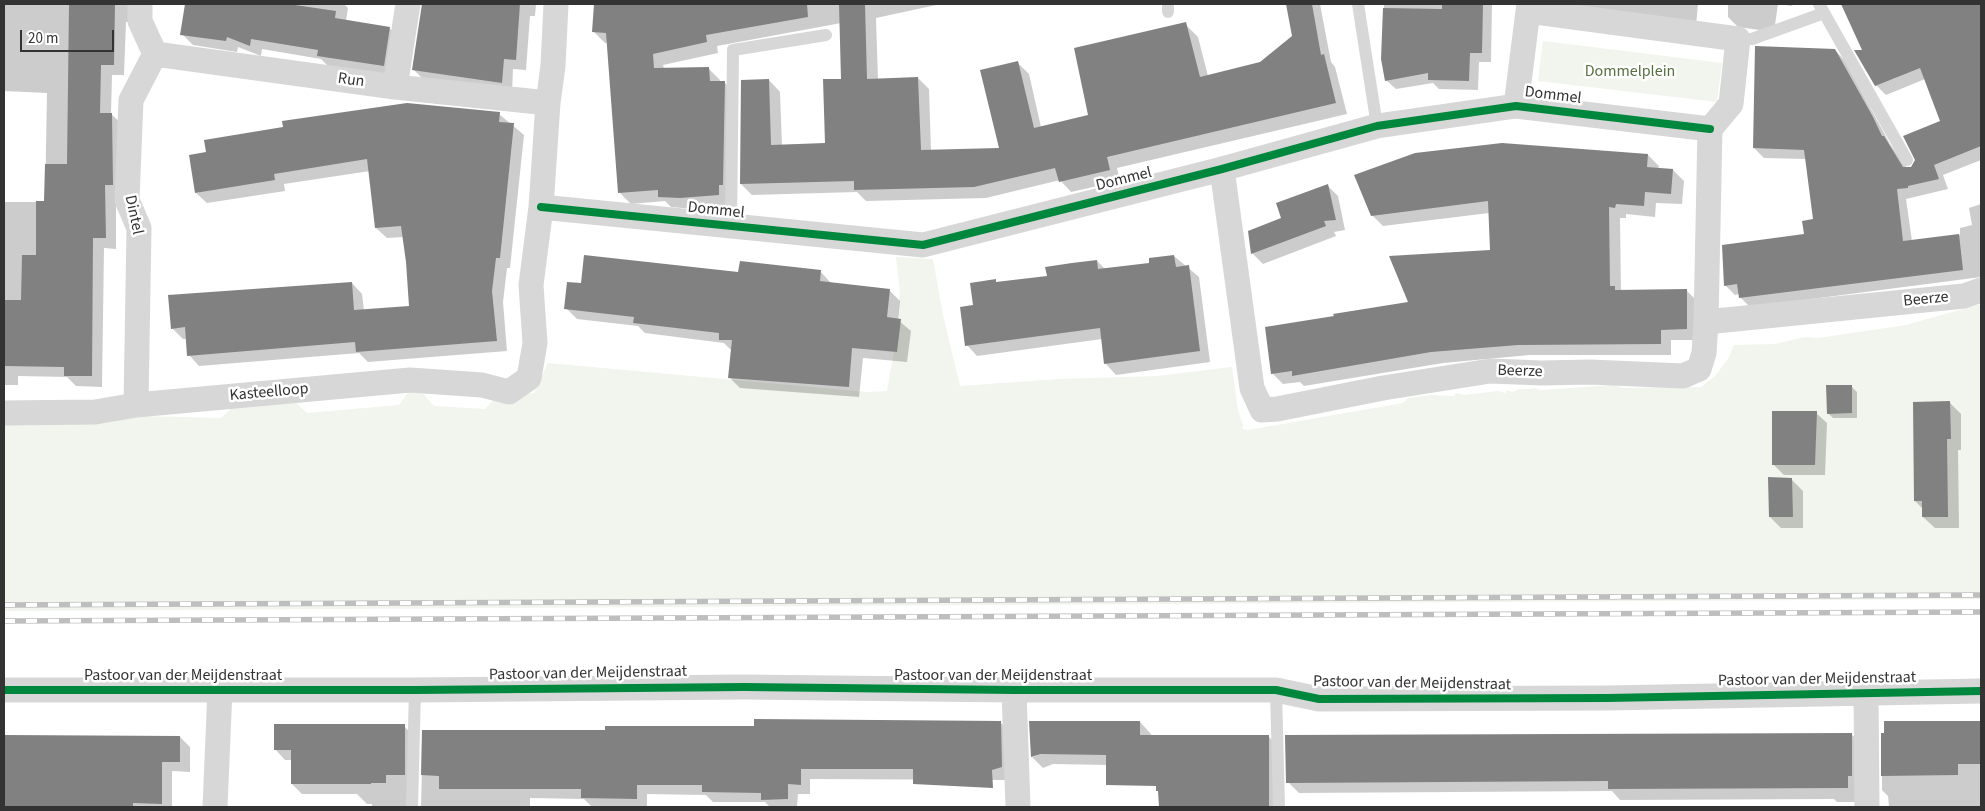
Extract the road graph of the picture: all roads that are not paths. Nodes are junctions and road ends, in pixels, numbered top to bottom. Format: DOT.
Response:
graph roads {
  1 [pos="140,4"];
  2 [pos="408,4"];
  3 [pos="556,4"];
  4 [pos="1358,4"];
  5 [pos="1529,7"];
  6 [pos="1822,9"];
  7 [pos="826,35"];
  8 [pos="1738,39"];
  9 [pos="155,54"];
  10 [pos="395,87"];
  11 [pos="548,104"];
  12 [pos="1516,106"];
  13 [pos="1377,126"];
  14 [pos="1710,129"];
  15 [pos="1907,160"];
  16 [pos="1222,169"];
  17 [pos="541,207"];
  18 [pos="731,227"];
  19 [pos="1981,290"];
  20 [pos="1706,322"];
  21 [pos="136,405"];
  22 [pos="4,412"];
  23 [pos="220,689"];
  24 [pos="4,690"];
  25 [pos="415,690"];
  26 [pos="1014,690"];
  27 [pos="1276,690"];
  28 [pos="1981,691"];
  29 [pos="1866,692"];
  30 [pos="215,807"];
  31 [pos="412,807"];
  32 [pos="1018,807"];
  33 [pos="1279,807"];
  34 [pos="1867,807"];
  1 -- 9 [label="street"];
  2 -- 10 [label="street"];
  3 -- 11 [label="street"];
  4 -- 13 [label="lane"];
  5 -- 8 [label="street, Dommel"];
  5 -- 12 [label="street, Dommel"];
  6 -- 8 [label="lane"];
  6 -- 15 [label="lane"];
  7 -- 18 [label="lane"];
  8 -- 14 [label="street"];
  9 -- 10 [label="street, Run"];
  9 -- 21 [label="street, Dintel"];
  10 -- 11 [label="street, Run"];
  11 -- 17 [label="street"];
  12 -- 13 [label="street, Dommel"];
  12 -- 14 [label="street, Dommel"];
  13 -- 16 [label="street, Dommel"];
  14 -- 20 [label="street"];
  16 -- 18 [label="street, Dommel"];
  16 -- 20 [label="street, Beerze"];
  17 -- 18 [label="street, Dommel"];
  17 -- 21 [label="street, Kasteelloop"];
  19 -- 20 [label="street, Beerze"];
  21 -- 22 [label="street, Kasteelloop"];
  23 -- 24 [label="street, Pastoor van der Meijdenstraat"];
  23 -- 25 [label="street, Pastoor van der Meijdenstraat"];
  23 -- 30 [label="street"];
  25 -- 26 [label="street, Pastoor van der Meijdenstraat"];
  25 -- 31 [label="lane"];
  26 -- 27 [label="street, Pastoor van der Meijdenstraat"];
  26 -- 32 [label="street"];
  27 -- 29 [label="street, Pastoor van der Meijdenstraat"];
  27 -- 33 [label="lane"];
  28 -- 29 [label="street, Pastoor van der Meijdenstraat"];
  29 -- 34 [label="street, Pastoor van der Meijdenstraat"];
}
